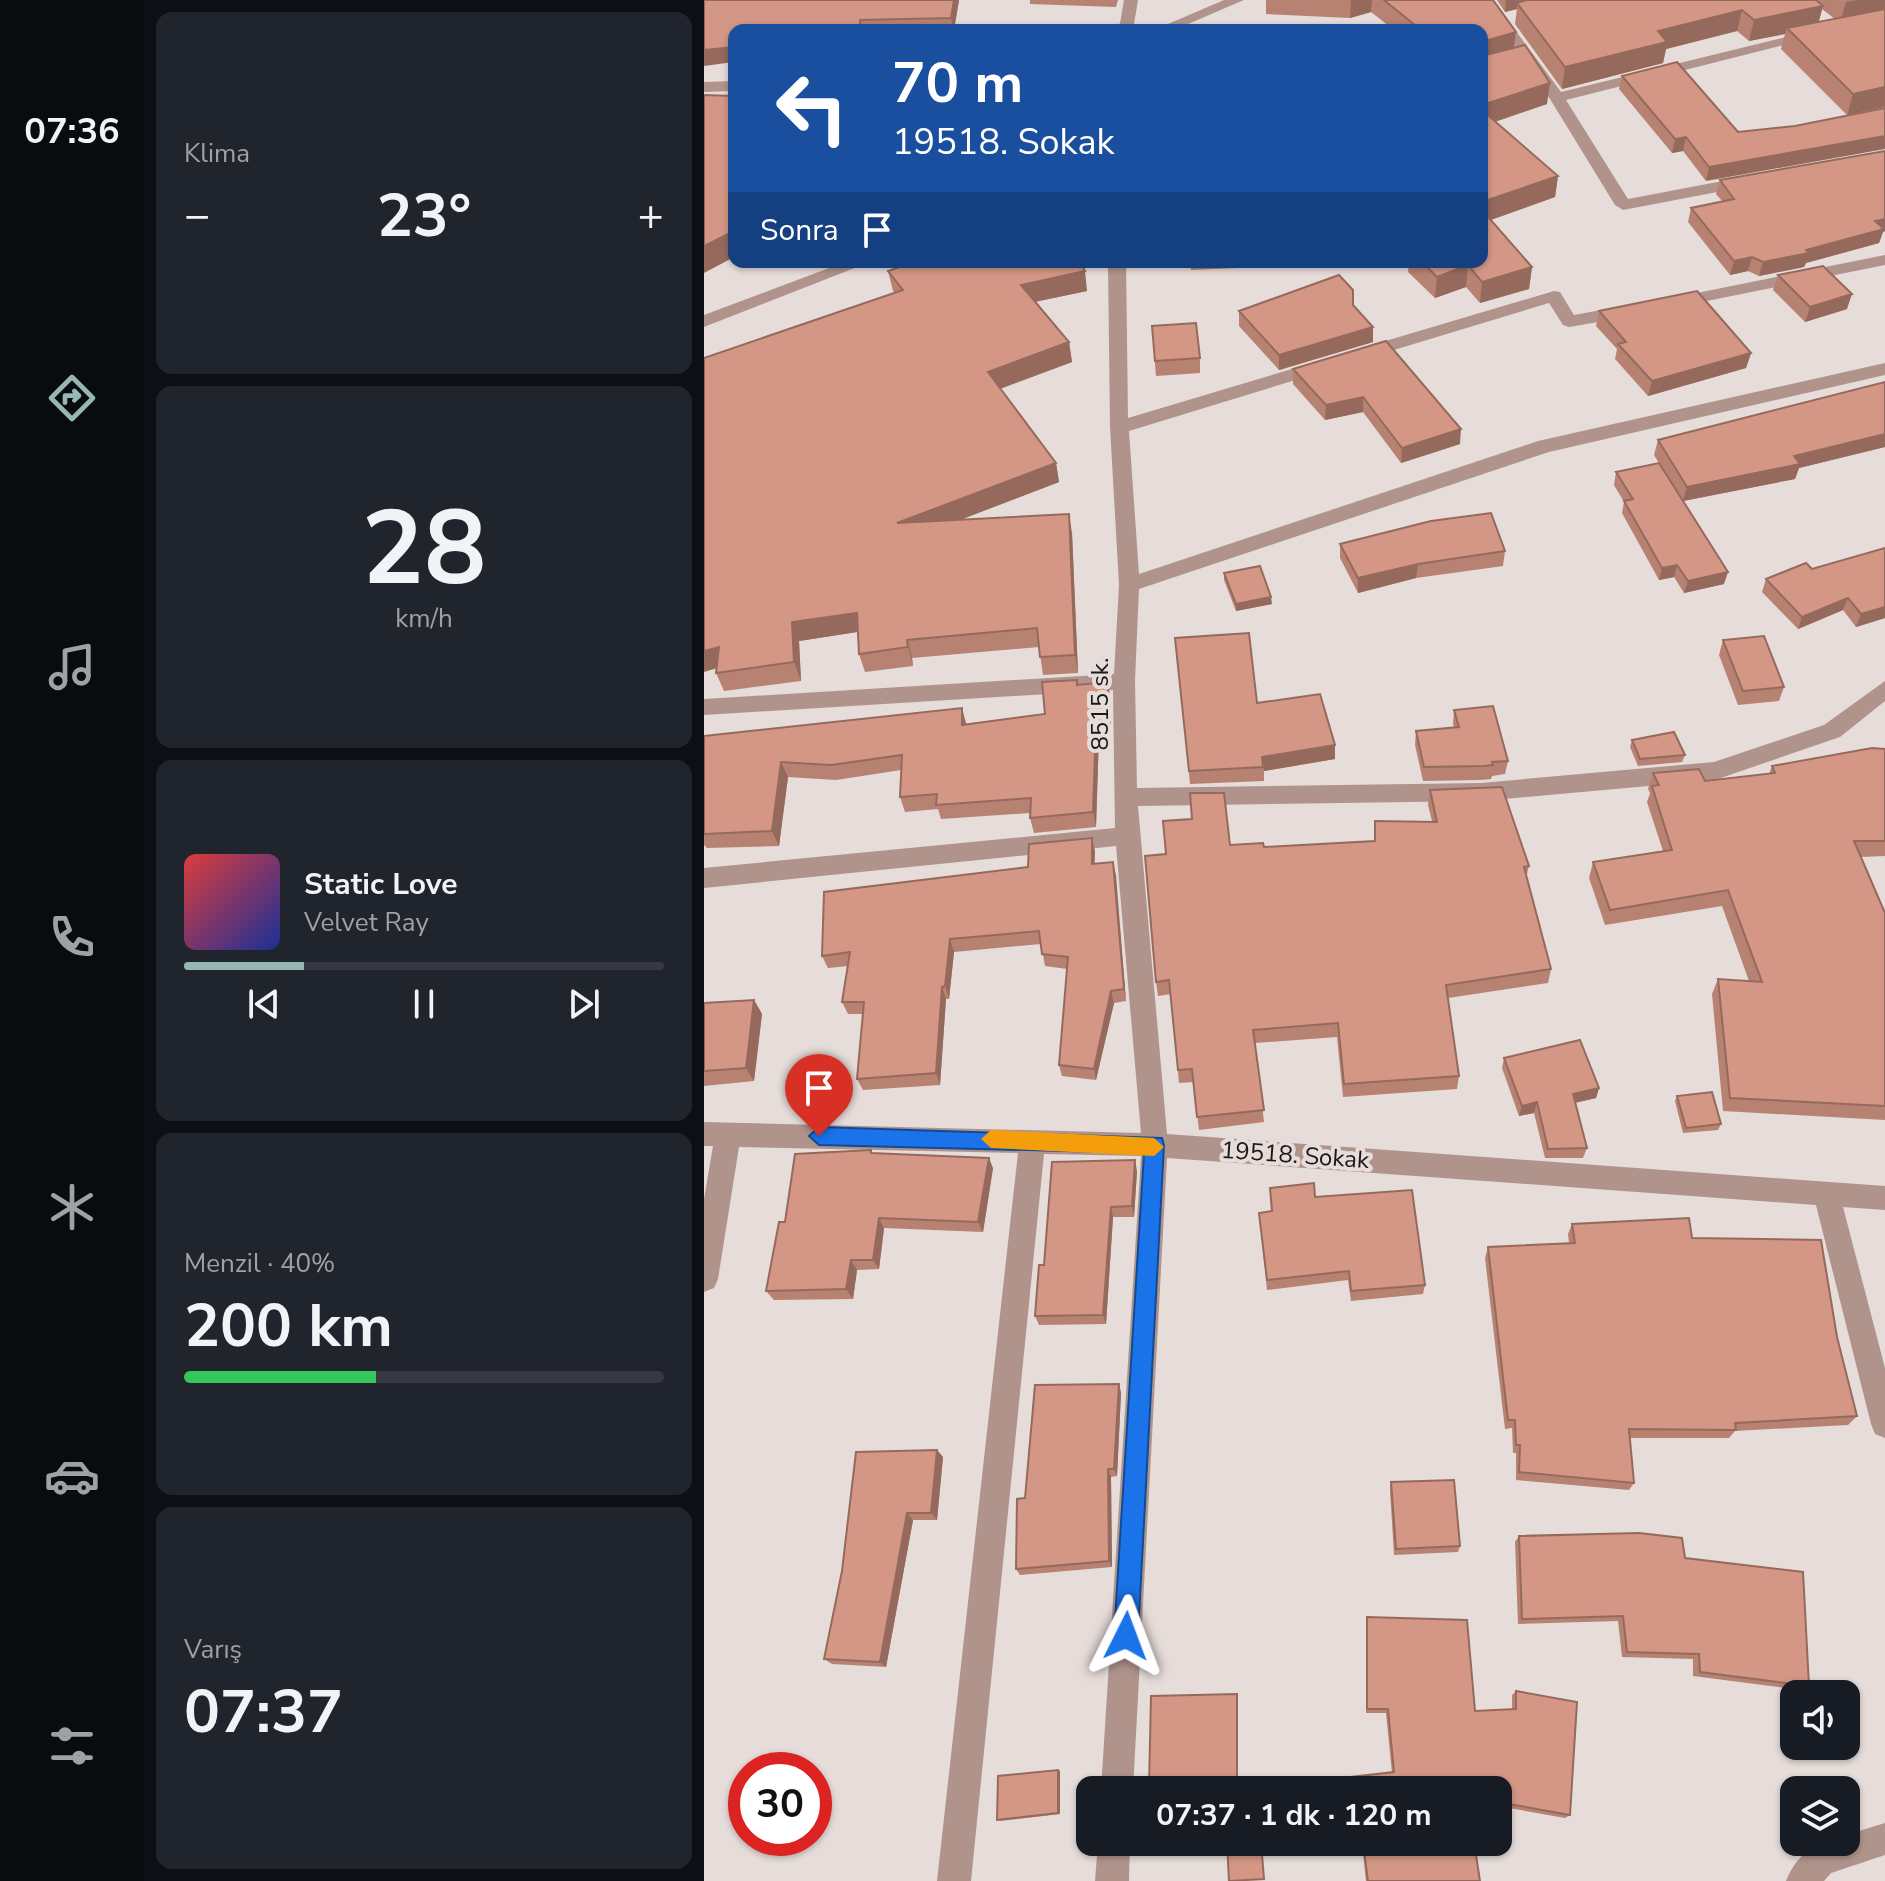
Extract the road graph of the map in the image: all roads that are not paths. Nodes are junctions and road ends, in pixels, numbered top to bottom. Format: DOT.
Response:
graph roads {
  1 [pos="1131,0"];
  2 [pos="1237,0"];
  3 [pos="1486,0"];
  4 [pos="1127,24"];
  5 [pos="1176,24"];
  6 [pos="1836,31"];
  7 [pos="728,86"];
  8 [pos="704,87"];
  9 [pos="1557,98"];
  10 [pos="1762,179"];
  11 [pos="1885,260"];
  12 [pos="845,268"];
  13 [pos="1117,268"];
  14 [pos="704,321"];
  15 [pos="1885,369"];
  16 [pos="1119,427"];
  17 [pos="1129,585"];
  18 [pos="1124,681"];
  19 [pos="1885,689"];
  20 [pos="704,707"];
  21 [pos="1126,797"];
  22 [pos="1127,836"];
  23 [pos="704,878"];
  24 [pos="716,1134"];
  25 [pos="1032,1140"];
  26 [pos="1155,1145"];
  27 [pos="1827,1195"];
  28 [pos="1885,1198"];
  29 [pos="704,1279"];
  30 [pos="1885,1424"];
  31 [pos="1118,1776"];
  32 [pos="1885,1839"];
  33 [pos="1113,1856"];
  34 [pos="954,1881"];
  35 [pos="1112,1881"];
  36 [pos="1803,1881"];
  1 -- 4 [label="street"];
  2 -- 5 [label="street"];
  3 -- 9 [label="street"];
  6 -- 9 [label="street"];
  7 -- 8 [label="street"];
  9 -- 10 [label="street"];
  11 -- 16 [label="street"];
  12 -- 14 [label="street"];
  13 -- 16 [label="street, 8515 sk."];
  15 -- 17 [label="street"];
  16 -- 17 [label="street, 8515 sk."];
  17 -- 18 [label="street, 8515 sk."];
  18 -- 20 [label="street"];
  18 -- 21 [label="street, 8515 sk."];
  19 -- 21 [label="street"];
  21 -- 22 [label="street, 8515 sk."];
  22 -- 23 [label="street"];
  22 -- 26 [label="street, 8515 sk."];
  24 -- 25 [label="street, 19518. Sokak"];
  24 -- 29 [label="street"];
  25 -- 26 [label="street, 19518. Sokak"];
  25 -- 34 [label="street"];
  26 -- 27 [label="street, 19518. Sokak"];
  26 -- 31 [label="street, 8515 sk."];
  27 -- 28 [label="street, 19518. Sokak"];
  27 -- 30 [label="street"];
  32 -- 36 [label="street"];
  33 -- 35 [label="street"];
}
